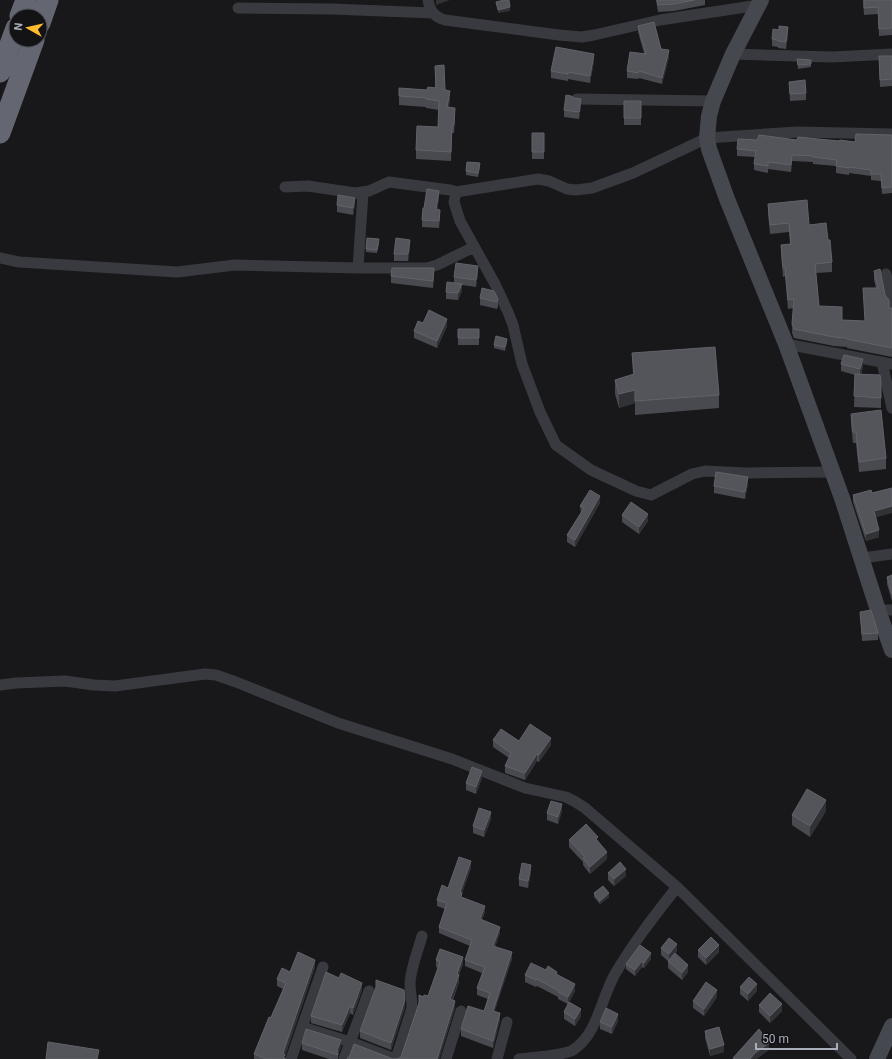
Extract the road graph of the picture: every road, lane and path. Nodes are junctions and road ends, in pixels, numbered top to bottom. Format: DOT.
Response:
graph roads {
  1 [pos="428,0"];
  2 [pos="760,2"];
  3 [pos="238,8"];
  4 [pos="432,13"];
  5 [pos="9,48"];
  6 [pos="31,48"];
  7 [pos="733,54"];
  8 [pos="892,54"];
  9 [pos="0,72"];
  10 [pos="577,100"];
  11 [pos="713,100"];
  12 [pos="0,133"];
  13 [pos="892,134"];
  14 [pos="707,138"];
  15 [pos="285,187"];
  16 [pos="456,192"];
  17 [pos="363,193"];
  18 [pos="474,247"];
  19 [pos="0,258"];
  20 [pos="358,268"];
  21 [pos="886,274"];
  22 [pos="892,303"];
  23 [pos="786,344"];
  24 [pos="887,363"];
  25 [pos="892,408"];
  26 [pos="832,472"];
  27 [pos="892,554"];
  28 [pos="862,558"];
  29 [pos="885,610"];
  30 [pos="892,650"];
  31 [pos="0,685"];
  32 [pos="677,887"];
  33 [pos="422,936"];
  34 [pos="323,967"];
  35 [pos="369,991"];
  36 [pos="461,1011"];
  37 [pos="507,1022"];
  38 [pos="302,1026"];
  39 [pos="892,1026"];
  40 [pos="350,1042"];
  41 [pos="291,1059"];
  42 [pos="344,1059"];
  43 [pos="396,1059"];
  44 [pos="446,1059"];
  45 [pos="497,1059"];
  46 [pos="519,1059"];
  47 [pos="851,1059"];
  48 [pos="877,1059"];
  1 -- 4 [label="street"];
  2 -- 4 [label="street"];
  2 -- 7 [label="street"];
  3 -- 4 [label="street"];
  5 -- 9 [label="highway"];
  6 -- 12 [label="highway"];
  7 -- 8 [label="street"];
  7 -- 11 [label="street"];
  10 -- 11 [label="street"];
  11 -- 14 [label="street"];
  13 -- 14 [label="street"];
  14 -- 16 [label="street"];
  14 -- 23 [label="street"];
  15 -- 17 [label="street"];
  16 -- 17 [label="street"];
  16 -- 18 [label="street"];
  17 -- 20 [label="street"];
  18 -- 20 [label="street"];
  18 -- 26 [label="street"];
  19 -- 20 [label="street"];
  21 -- 22 [label="street"];
  23 -- 24 [label="street"];
  23 -- 26 [label="street"];
  24 -- 25 [label="street"];
  26 -- 28 [label="street"];
  27 -- 28 [label="street"];
  28 -- 29 [label="street"];
  29 -- 30 [label="street"];
  31 -- 32 [label="street"];
  32 -- 46 [label="street"];
  32 -- 47 [label="street"];
  33 -- 43 [label="street"];
  34 -- 38 [label="street"];
  35 -- 40 [label="street"];
  36 -- 44 [label="street"];
  37 -- 45 [label="street"];
  38 -- 40 [label="street"];
  38 -- 41 [label="street"];
  39 -- 48 [label="street"];
  40 -- 42 [label="street"];
  40 -- 43 [label="street"];
}
